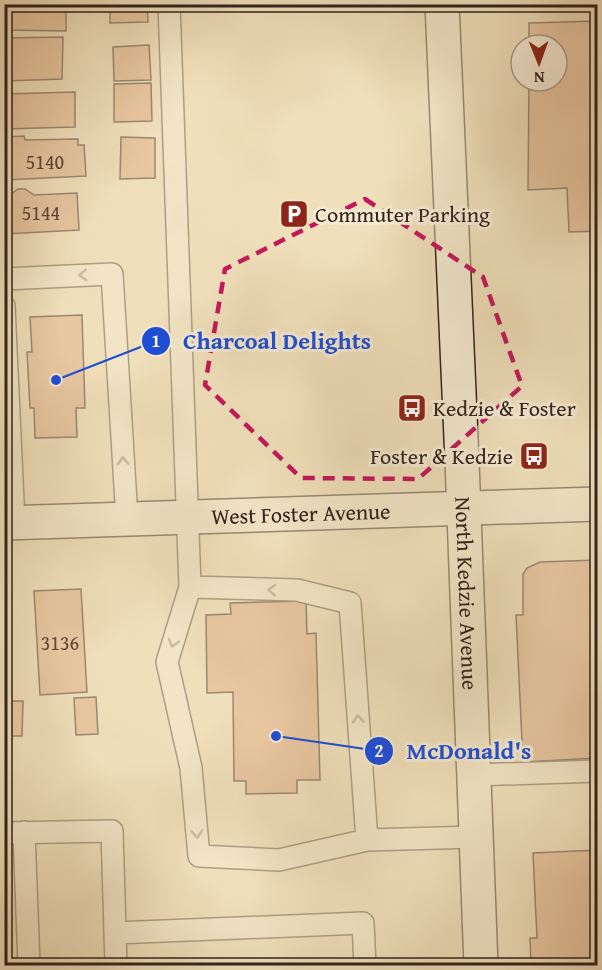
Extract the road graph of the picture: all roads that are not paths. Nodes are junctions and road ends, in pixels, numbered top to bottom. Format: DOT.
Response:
graph roads {
  1 [pos="169,4"];
  2 [pos="442,4"];
  3 [pos="4,279"];
  4 [pos="4,306"];
  5 [pos="597,504"];
  6 [pos="464,508"];
  7 [pos="187,518"];
  8 [pos="127,519"];
  9 [pos="9,523"];
  10 [pos="190,587"];
  11 [pos="597,771"];
  12 [pos="474,775"];
  13 [pos="14,833"];
  14 [pos="476,837"];
  15 [pos="367,840"];
  16 [pos="115,933"];
  17 [pos="29,966"];
  18 [pos="116,966"];
  19 [pos="365,966"];
  20 [pos="481,966"];
  1 -- 7 [label="lane"];
  2 -- 6 [label="main road, North Kedzie Avenue"];
  8 -- 3 [label="lane, one-way"];
  4 -- 9 [label="lane"];
  5 -- 6 [label="main road, West Foster Avenue"];
  6 -- 7 [label="main road, West Foster Avenue"];
  6 -- 12 [label="main road, North Kedzie Avenue"];
  7 -- 8 [label="main road, West Foster Avenue"];
  7 -- 10 [label="lane"];
  8 -- 9 [label="main road, West Foster Avenue"];
  15 -- 10 [label="lane, one-way"];
  10 -- 15 [label="lane, one-way"];
  11 -- 12 [label="lane"];
  12 -- 14 [label="main road, North Kedzie Avenue"];
  13 -- 16 [label="lane"];
  13 -- 17 [label="lane"];
  14 -- 15 [label="lane"];
  14 -- 20 [label="main road, North Kedzie Avenue"];
  16 -- 18 [label="lane"];
  16 -- 19 [label="lane"];
}
